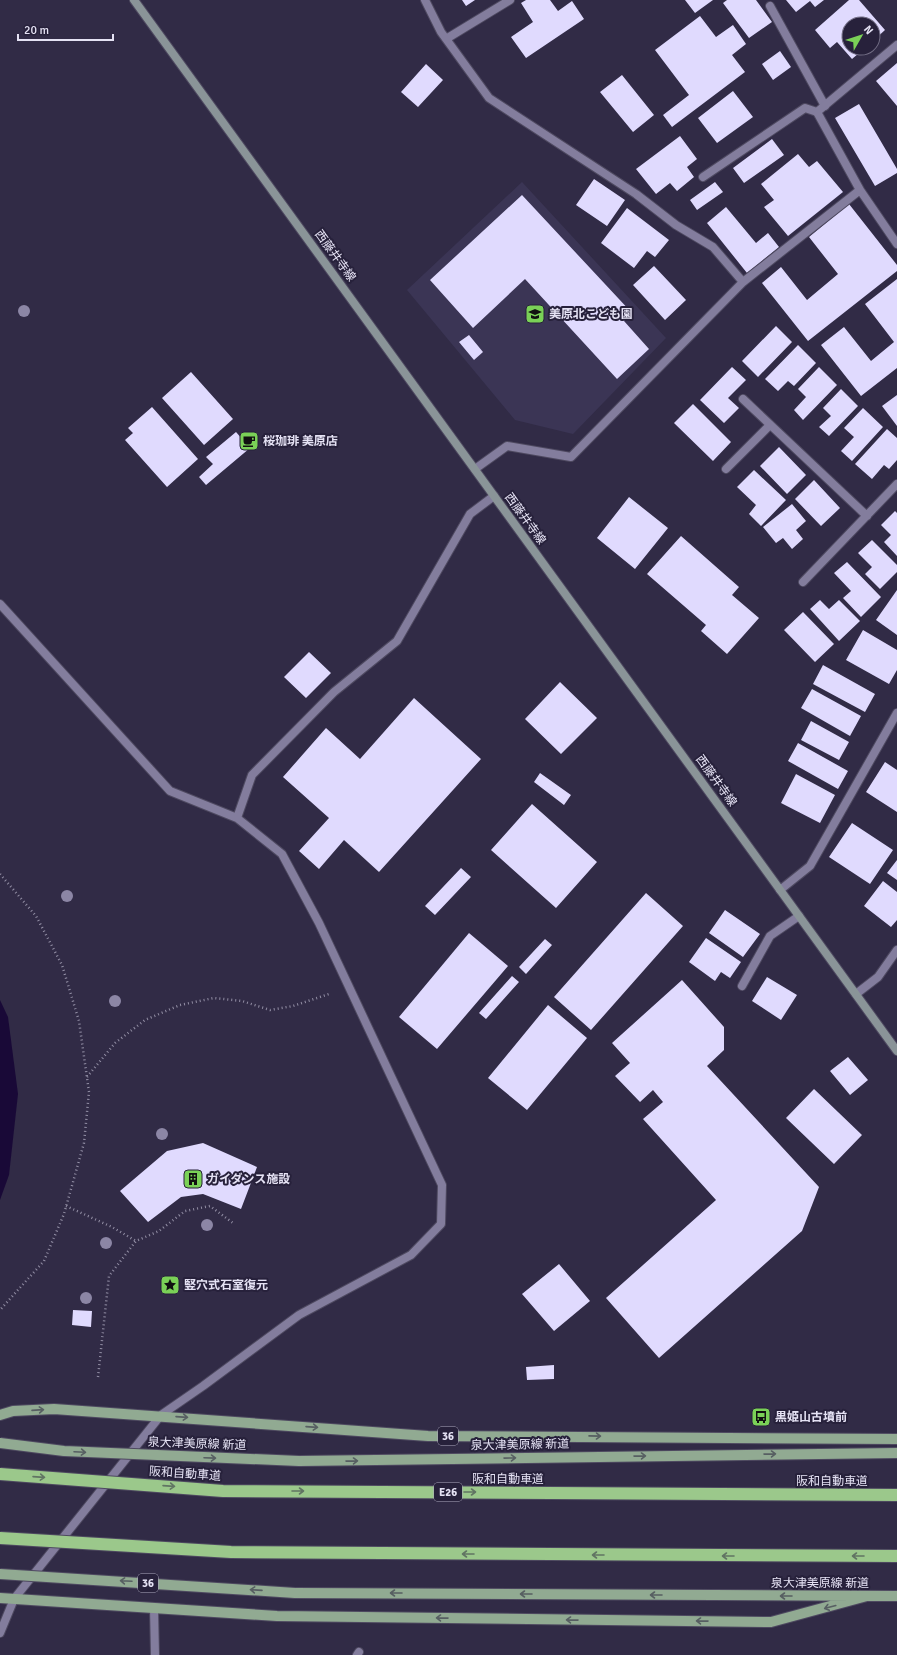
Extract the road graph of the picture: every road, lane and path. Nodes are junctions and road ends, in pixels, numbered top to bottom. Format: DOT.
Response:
graph roads {
  1 [pos="134,0"];
  2 [pos="426,0"];
  3 [pos="510,0"];
  4 [pos="770,6"];
  5 [pos="446,39"];
  6 [pos="897,44"];
  7 [pos="825,106"];
  8 [pos="818,112"];
  9 [pos="703,177"];
  10 [pos="860,190"];
  11 [pos="897,244"];
  12 [pos="743,282"];
  13 [pos="743,400"];
  14 [pos="770,425"];
  15 [pos="475,469"];
  16 [pos="726,469"];
  17 [pos="897,484"];
  18 [pos="494,496"];
  19 [pos="867,516"];
  20 [pos="803,582"];
  21 [pos="0,604"];
  22 [pos="897,712"];
  23 [pos="238,818"];
  24 [pos="0,874"];
  25 [pos="780,890"];
  26 [pos="799,916"];
  27 [pos="897,950"];
  28 [pos="742,986"];
  29 [pos="349,987"];
  30 [pos="856,994"];
  31 [pos="897,1051"];
  32 [pos="87,1077"];
  33 [pos="66,1206"];
  34 [pos="233,1223"];
  35 [pos="136,1241"];
  36 [pos="0,1310"];
  37 [pos="98,1377"];
  38 [pos="161,1415"];
  39 [pos="0,1416"];
  40 [pos="897,1438"];
  41 [pos="0,1443"];
  42 [pos="897,1452"];
  43 [pos="0,1474"];
  44 [pos="897,1496"];
  45 [pos="0,1538"];
  46 [pos="897,1556"];
  47 [pos="0,1574"];
  48 [pos="867,1596"];
  49 [pos="897,1596"];
  50 [pos="0,1598"];
  51 [pos="14,1599"];
  52 [pos="154,1608"];
  53 [pos="0,1633"];
  54 [pos="155,1655"];
  1 -- 15 [label="main road, 西藤井寺線"];
  2 -- 5 [label="street"];
  3 -- 5 [label="street"];
  4 -- 7 [label="street"];
  5 -- 12 [label="street"];
  6 -- 7 [label="street"];
  7 -- 8 [label="street"];
  8 -- 9 [label="street"];
  8 -- 10 [label="street"];
  10 -- 11 [label="street"];
  10 -- 12 [label="street"];
  12 -- 15 [label="street"];
  13 -- 14 [label="street"];
  14 -- 16 [label="street"];
  14 -- 19 [label="street"];
  15 -- 18 [label="main road, 西藤井寺線"];
  17 -- 19 [label="street"];
  18 -- 23 [label="street"];
  18 -- 25 [label="main road, 西藤井寺線"];
  19 -- 20 [label="street"];
  21 -- 23 [label="street"];
  22 -- 25 [label="street"];
  23 -- 29 [label="street"];
  24 -- 32 [label="path"];
  25 -- 26 [label="main road, 西藤井寺線"];
  26 -- 28 [label="street"];
  26 -- 30 [label="main road, 西藤井寺線"];
  27 -- 30 [label="street"];
  29 -- 32 [label="path"];
  29 -- 38 [label="street"];
  30 -- 31 [label="main road, 西藤井寺線"];
  32 -- 33 [label="path"];
  33 -- 35 [label="path"];
  33 -- 36 [label="path"];
  34 -- 35 [label="path"];
  35 -- 37 [label="path"];
  39 -- 38 [label="main road, 36, one-way"];
  38 -- 40 [label="main road, 36, one-way"];
  38 -- 51 [label="street"];
  41 -- 42 [label="main road, 泉大津美原線 新道 / 36, one-way, bridge"];
  43 -- 44 [label="highway, 阪和自動車道 / E26, one-way, bridge"];
  46 -- 45 [label="highway, one-way, bridge"];
  48 -- 47 [label="main road, 泉大津美原線 新道 / 36, one-way, bridge"];
  48 -- 49 [label="main road, 泉大津美原線 新道 / 36"];
  48 -- 52 [label="main road, 36, one-way"];
  50 -- 51 [label="main road, 36"];
  51 -- 52 [label="main road, 36"];
  51 -- 53 [label="street"];
  52 -- 54 [label="street"];
}
